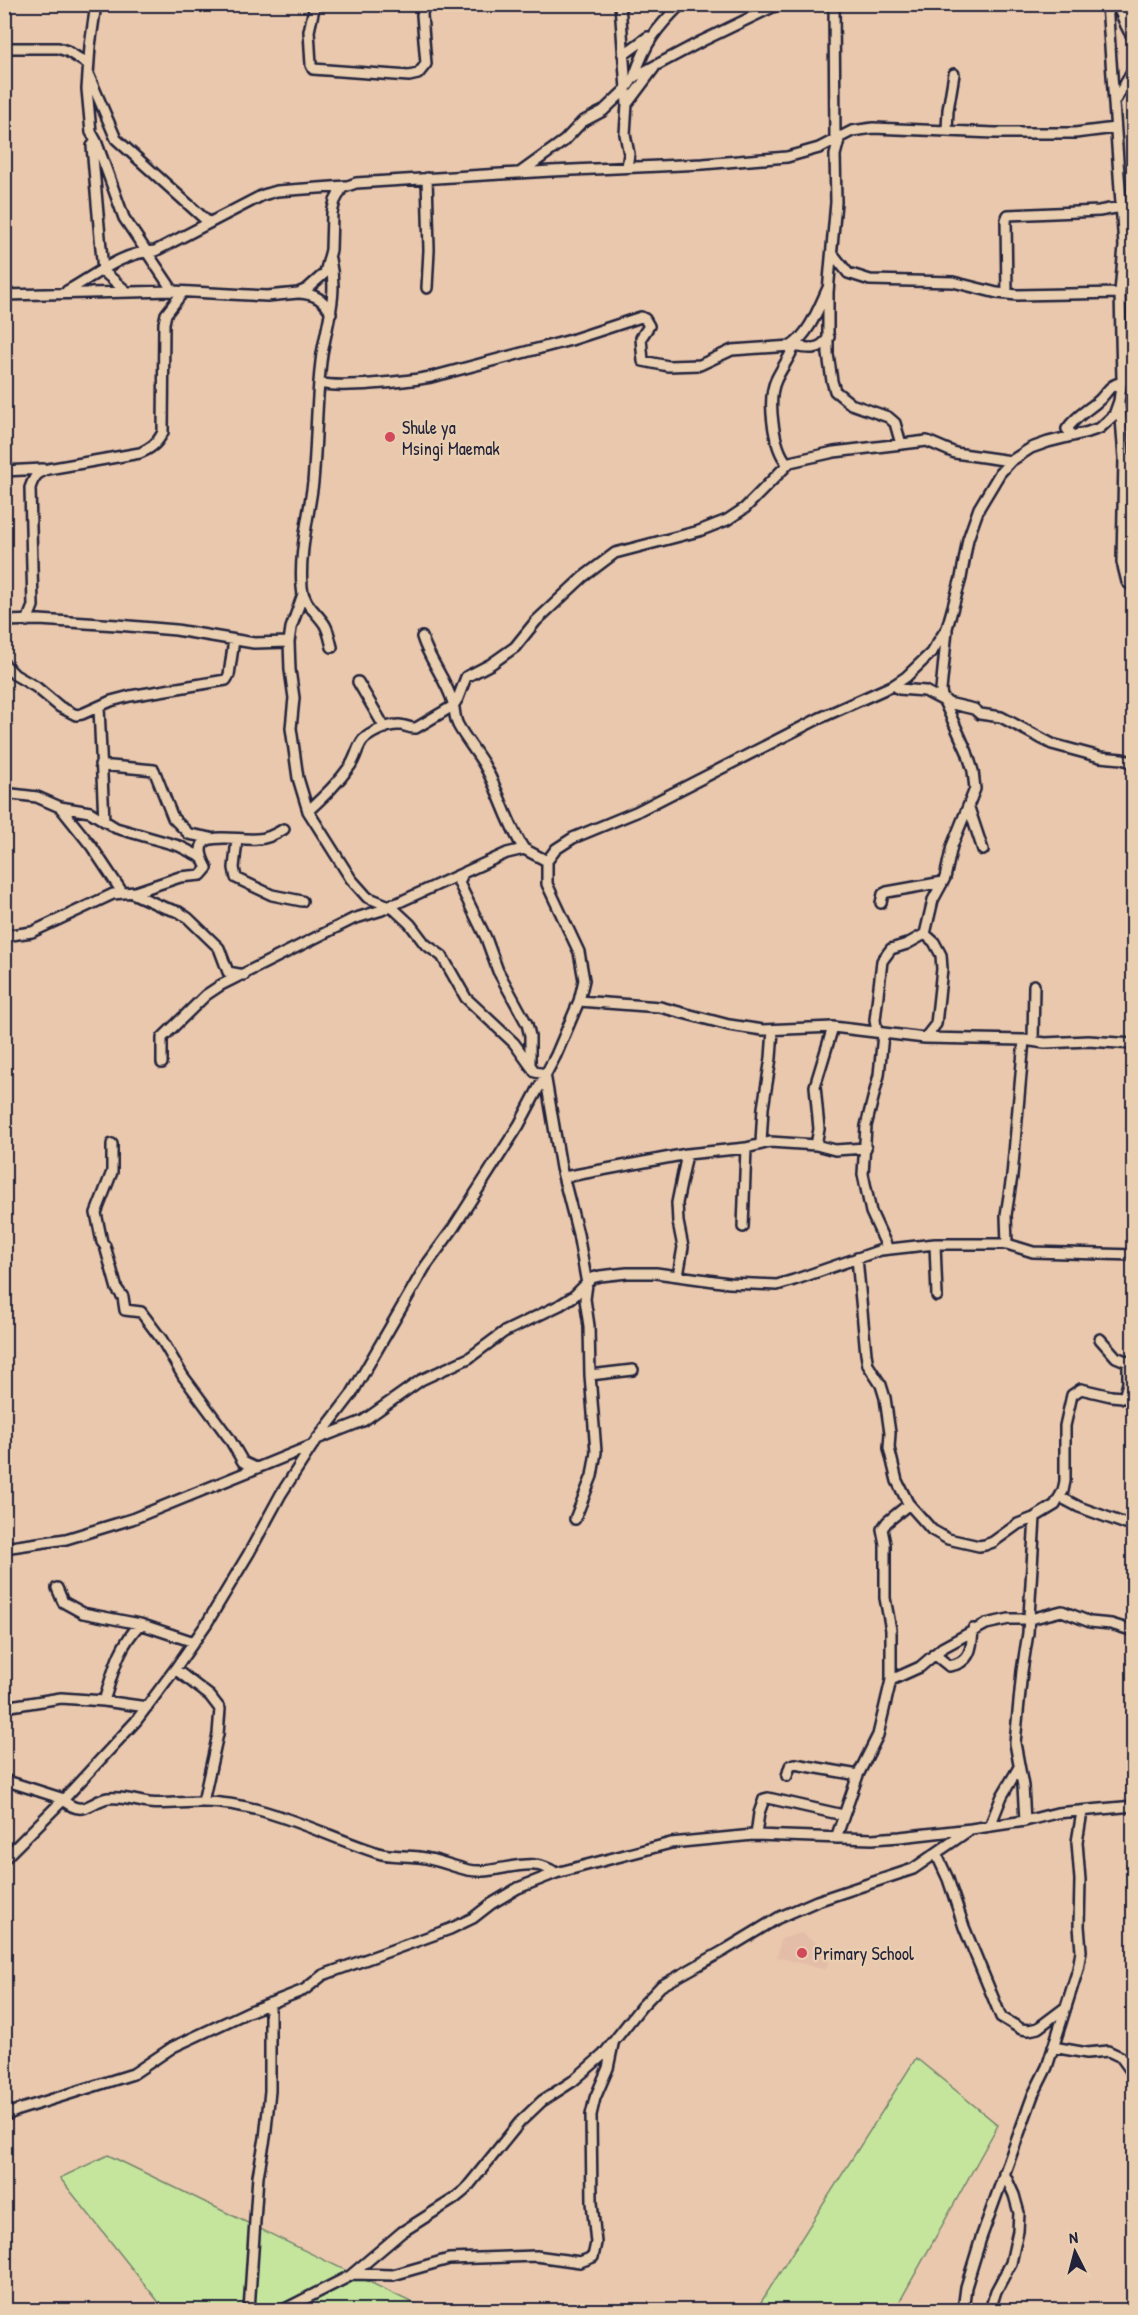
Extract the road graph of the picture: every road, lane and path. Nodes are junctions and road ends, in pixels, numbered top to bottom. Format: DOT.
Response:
graph roads {
  1 [pos="96,4"];
  2 [pos="315,4"];
  3 [pos="423,4"];
  4 [pos="620,4"];
  5 [pos="681,4"];
  6 [pos="779,4"];
  7 [pos="834,4"];
  8 [pos="1107,4"];
  9 [pos="1115,4"];
  10 [pos="652,34"];
  11 [pos="1134,38"];
  12 [pos="4,48"];
  13 [pos="623,55"];
  14 [pos="656,66"];
  15 [pos="88,68"];
  16 [pos="1134,69"];
  17 [pos="954,74"];
  18 [pos="633,76"];
  19 [pos="625,90"];
  20 [pos="1114,101"];
  21 [pos="627,104"];
  22 [pos="1115,128"];
  23 [pos="947,130"];
  24 [pos="838,138"];
  25 [pos="96,141"];
  26 [pos="627,167"];
  27 [pos="519,173"];
  28 [pos="427,178"];
  29 [pos="346,186"];
  30 [pos="1121,207"];
  31 [pos="1134,208"];
  32 [pos="208,222"];
  33 [pos="145,251"];
  34 [pos="832,253"];
  35 [pos="330,257"];
  36 [pos="103,271"];
  37 [pos="427,288"];
  38 [pos="828,288"];
  39 [pos="126,291"];
  40 [pos="178,291"];
  41 [pos="65,293"];
  42 [pos="298,293"];
  43 [pos="1120,293"];
  44 [pos="1007,294"];
  45 [pos="4,296"];
  46 [pos="331,313"];
  47 [pos="829,338"];
  48 [pos="1120,339"];
  49 [pos="796,344"];
  50 [pos="1134,353"];
  51 [pos="1134,372"];
  52 [pos="1122,380"];
  53 [pos="320,383"];
  54 [pos="1119,401"];
  55 [pos="1073,436"];
  56 [pos="901,444"];
  57 [pos="1011,461"];
  58 [pos="787,463"];
  59 [pos="48,468"];
  60 [pos="4,471"];
  61 [pos="1134,587"];
  62 [pos="303,594"];
  63 [pos="4,621"];
  64 [pos="27,621"];
  65 [pos="947,628"];
  66 [pos="422,636"];
  67 [pos="234,640"];
  68 [pos="289,642"];
  69 [pos="332,647"];
  70 [pos="4,664"];
  71 [pos="358,682"];
  72 [pos="894,685"];
  73 [pos="946,702"];
  74 [pos="454,704"];
  75 [pos="99,707"];
  76 [pos="385,728"];
  77 [pos="1134,763"];
  78 [pos="100,765"];
  79 [pos="4,793"];
  80 [pos="60,807"];
  81 [pos="969,808"];
  82 [pos="308,811"];
  83 [pos="104,821"];
  84 [pos="284,829"];
  85 [pos="237,838"];
  86 [pos="206,841"];
  87 [pos="179,846"];
  88 [pos="524,849"];
  89 [pos="983,850"];
  90 [pos="201,857"];
  91 [pos="547,861"];
  92 [pos="463,873"];
  93 [pos="943,882"];
  94 [pos="126,892"];
  95 [pos="302,901"];
  96 [pos="881,903"];
  97 [pos="391,905"];
  98 [pos="925,934"];
  99 [pos="4,936"];
  100 [pos="244,975"];
  101 [pos="1034,985"];
  102 [pos="579,1001"];
  103 [pos="833,1027"];
  104 [pos="773,1030"];
  105 [pos="880,1033"];
  106 [pos="925,1038"];
  107 [pos="1028,1040"];
  108 [pos="1134,1044"];
  109 [pos="162,1063"];
  110 [pos="530,1065"];
  111 [pos="545,1074"];
  112 [pos="761,1143"];
  113 [pos="112,1144"];
  114 [pos="816,1144"];
  115 [pos="746,1148"];
  116 [pos="866,1148"];
  117 [pos="687,1154"];
  118 [pos="564,1177"];
  119 [pos="743,1227"];
  120 [pos="935,1244"];
  121 [pos="1007,1245"];
  122 [pos="888,1249"];
  123 [pos="1134,1255"];
  124 [pos="857,1258"];
  125 [pos="678,1276"];
  126 [pos="587,1284"];
  127 [pos="937,1296"];
  128 [pos="1100,1339"];
  129 [pos="1134,1353"];
  130 [pos="1128,1362"];
  131 [pos="633,1370"];
  132 [pos="590,1375"];
  133 [pos="1129,1398"];
  134 [pos="315,1442"];
  135 [pos="256,1468"];
  136 [pos="1060,1497"];
  137 [pos="909,1504"];
  138 [pos="1036,1516"];
  139 [pos="575,1519"];
  140 [pos="1134,1527"];
  141 [pos="4,1548"];
  142 [pos="57,1588"];
  143 [pos="1030,1619"];
  144 [pos="140,1624"];
  145 [pos="973,1629"];
  146 [pos="1134,1631"];
  147 [pos="194,1642"];
  148 [pos="934,1654"];
  149 [pos="175,1669"];
  150 [pos="891,1680"];
  151 [pos="104,1701"];
  152 [pos="4,1707"];
  153 [pos="147,1707"];
  154 [pos="1018,1767"];
  155 [pos="858,1775"];
  156 [pos="787,1776"];
  157 [pos="4,1780"];
  158 [pos="63,1800"];
  159 [pos="203,1802"];
  160 [pos="1134,1806"];
  161 [pos="1082,1812"];
  162 [pos="843,1815"];
  163 [pos="1025,1821"];
  164 [pos="990,1826"];
  165 [pos="970,1829"];
  166 [pos="756,1835"];
  167 [pos="836,1838"];
  168 [pos="936,1853"];
  169 [pos="4,1859"];
  170 [pos="556,1873"];
  171 [pos="270,2002"];
  172 [pos="1066,2006"];
  173 [pos="613,2041"];
  174 [pos="1053,2047"];
  175 [pos="1134,2075"];
  176 [pos="4,2116"];
  177 [pos="1004,2174"];
  178 [pos="354,2274"];
  179 [pos="249,2310"];
  180 [pos="283,2310"];
  181 [pos="963,2310"];
  182 [pos="990,2310"];
  1 -- 15 [label="street"];
  2 -- 3 [label="street"];
  4 -- 13 [label="street"];
  5 -- 10 [label="street"];
  6 -- 14 [label="street"];
  7 -- 24 [label="street"];
  8 -- 20 [label="street"];
  9 -- 11 [label="street"];
  10 -- 13 [label="street"];
  10 -- 18 [label="street"];
  12 -- 15 [label="street"];
  13 -- 19 [label="street"];
  14 -- 18 [label="street"];
  14 -- 21 [label="street"];
  15 -- 25 [label="street"];
  15 -- 32 [label="street"];
  16 -- 20 [label="street"];
  17 -- 23 [label="street"];
  18 -- 19 [label="street"];
  19 -- 21 [label="street"];
  19 -- 27 [label="street"];
  20 -- 22 [label="street"];
  21 -- 26 [label="street"];
  22 -- 23 [label="street"];
  22 -- 30 [label="street"];
  23 -- 24 [label="street"];
  24 -- 26 [label="street"];
  24 -- 34 [label="street"];
  25 -- 33 [label="street"];
  25 -- 36 [label="street"];
  26 -- 27 [label="street"];
  27 -- 28 [label="street"];
  28 -- 29 [label="street"];
  28 -- 37 [label="street"];
  29 -- 32 [label="street"];
  29 -- 35 [label="street"];
  30 -- 31 [label="street"];
  30 -- 43 [label="street"];
  30 -- 44 [label="street"];
  32 -- 33 [label="street"];
  33 -- 36 [label="street"];
  33 -- 40 [label="street"];
  34 -- 38 [label="street"];
  34 -- 44 [label="street"];
  35 -- 42 [label="street"];
  35 -- 46 [label="street"];
  36 -- 39 [label="street"];
  36 -- 41 [label="street"];
  38 -- 47 [label="street"];
  38 -- 49 [label="street"];
  39 -- 40 [label="street"];
  39 -- 41 [label="street"];
  40 -- 42 [label="street"];
  40 -- 59 [label="street"];
  41 -- 45 [label="street"];
  42 -- 46 [label="street"];
  43 -- 44 [label="street"];
  43 -- 48 [label="street"];
  46 -- 53 [label="street"];
  47 -- 49 [label="street"];
  47 -- 56 [label="street"];
  48 -- 50 [label="street"];
  48 -- 52 [label="street"];
  49 -- 53 [label="street"];
  49 -- 58 [label="street"];
  51 -- 52 [label="street"];
  52 -- 54 [label="street"];
  52 -- 55 [label="street"];
  53 -- 62 [label="street"];
  54 -- 55 [label="street"];
  54 -- 61 [label="street"];
  55 -- 57 [label="street"];
  56 -- 57 [label="street"];
  56 -- 58 [label="street"];
  57 -- 65 [label="street"];
  58 -- 74 [label="street"];
  59 -- 60 [label="street"];
  59 -- 64 [label="street"];
  62 -- 68 [label="street"];
  62 -- 69 [label="street"];
  63 -- 64 [label="street"];
  64 -- 67 [label="street"];
  65 -- 72 [label="street"];
  65 -- 73 [label="street"];
  66 -- 74 [label="street"];
  67 -- 68 [label="street"];
  67 -- 75 [label="street"];
  68 -- 82 [label="street"];
  70 -- 75 [label="street"];
  71 -- 76 [label="street"];
  72 -- 73 [label="street"];
  72 -- 91 [label="street"];
  73 -- 77 [label="street"];
  73 -- 81 [label="street"];
  74 -- 76 [label="street"];
  74 -- 88 [label="street"];
  75 -- 78 [label="street"];
  76 -- 82 [label="street"];
  78 -- 83 [label="street"];
  78 -- 86 [label="street"];
  79 -- 80 [label="street"];
  80 -- 83 [label="street"];
  80 -- 94 [label="street"];
  81 -- 89 [label="street"];
  81 -- 93 [label="street"];
  82 -- 97 [label="street"];
  83 -- 87 [label="street"];
  84 -- 85 [label="street"];
  85 -- 86 [label="street"];
  85 -- 95 [label="street"];
  86 -- 87 [label="street"];
  86 -- 90 [label="street"];
  87 -- 90 [label="street"];
  88 -- 91 [label="street"];
  88 -- 92 [label="street"];
  90 -- 94 [label="street"];
  91 -- 102 [label="street"];
  92 -- 97 [label="street"];
  92 -- 110 [label="street"];
  93 -- 96 [label="street"];
  93 -- 98 [label="street"];
  94 -- 99 [label="street"];
  94 -- 100 [label="street"];
  97 -- 100 [label="street"];
  97 -- 110 [label="street"];
  98 -- 105 [label="street"];
  98 -- 106 [label="street"];
  100 -- 109 [label="street"];
  101 -- 107 [label="street"];
  102 -- 104 [label="street"];
  102 -- 111 [label="street"];
  103 -- 104 [label="street"];
  103 -- 105 [label="street"];
  103 -- 114 [label="street"];
  104 -- 112 [label="street"];
  105 -- 106 [label="street"];
  105 -- 116 [label="street"];
  106 -- 107 [label="street"];
  107 -- 108 [label="street"];
  107 -- 121 [label="street"];
  110 -- 111 [label="street"];
  111 -- 118 [label="street"];
  111 -- 134 [label="street"];
  112 -- 114 [label="street"];
  112 -- 115 [label="street"];
  113 -- 135 [label="street"];
  114 -- 116 [label="street"];
  115 -- 117 [label="street"];
  115 -- 119 [label="street"];
  116 -- 122 [label="street"];
  117 -- 118 [label="street"];
  117 -- 125 [label="street"];
  118 -- 126 [label="street"];
  120 -- 121 [label="street"];
  120 -- 122 [label="street"];
  120 -- 127 [label="street"];
  121 -- 123 [label="street"];
  122 -- 124 [label="street"];
  124 -- 125 [label="street"];
  124 -- 137 [label="street"];
  125 -- 126 [label="street"];
  126 -- 132 [label="street"];
  126 -- 134 [label="street"];
  128 -- 130 [label="street"];
  129 -- 130 [label="street"];
  130 -- 133 [label="street"];
  131 -- 132 [label="street"];
  132 -- 139 [label="street"];
  133 -- 136 [label="street"];
  134 -- 135 [label="street"];
  134 -- 147 [label="street"];
  135 -- 141 [label="street"];
  136 -- 138 [label="street"];
  136 -- 140 [label="street"];
  137 -- 138 [label="street"];
  137 -- 150 [label="street"];
  138 -- 143 [label="street"];
  142 -- 144 [label="street"];
  143 -- 145 [label="street"];
  143 -- 146 [label="street"];
  143 -- 154 [label="street"];
  144 -- 147 [label="street"];
  144 -- 151 [label="street"];
  145 -- 148 [label="street"];
  145 -- 148 [label="street"];
  147 -- 149 [label="street"];
  148 -- 150 [label="street"];
  149 -- 153 [label="street"];
  149 -- 159 [label="street"];
  150 -- 155 [label="street"];
  151 -- 152 [label="street"];
  151 -- 153 [label="street"];
  153 -- 158 [label="street"];
  154 -- 163 [label="street"];
  154 -- 164 [label="street"];
  155 -- 156 [label="street"];
  155 -- 162 [label="street"];
  157 -- 158 [label="street"];
  158 -- 159 [label="street"];
  158 -- 169 [label="street"];
  159 -- 170 [label="street"];
  160 -- 161 [label="street"];
  161 -- 163 [label="street"];
  161 -- 172 [label="street"];
  162 -- 166 [label="street"];
  162 -- 167 [label="street"];
  163 -- 164 [label="street"];
  164 -- 165 [label="street"];
  165 -- 167 [label="street"];
  165 -- 168 [label="street"];
  166 -- 167 [label="street"];
  166 -- 170 [label="street"];
  168 -- 172 [label="street"];
  168 -- 173 [label="street"];
  170 -- 171 [label="street"];
  171 -- 176 [label="street"];
  171 -- 179 [label="street"];
  172 -- 174 [label="street"];
  173 -- 178 [label="street"];
  173 -- 178 [label="street"];
  174 -- 175 [label="street"];
  174 -- 177 [label="street"];
  177 -- 181 [label="street"];
  177 -- 182 [label="street"];
  178 -- 180 [label="street"];
}
